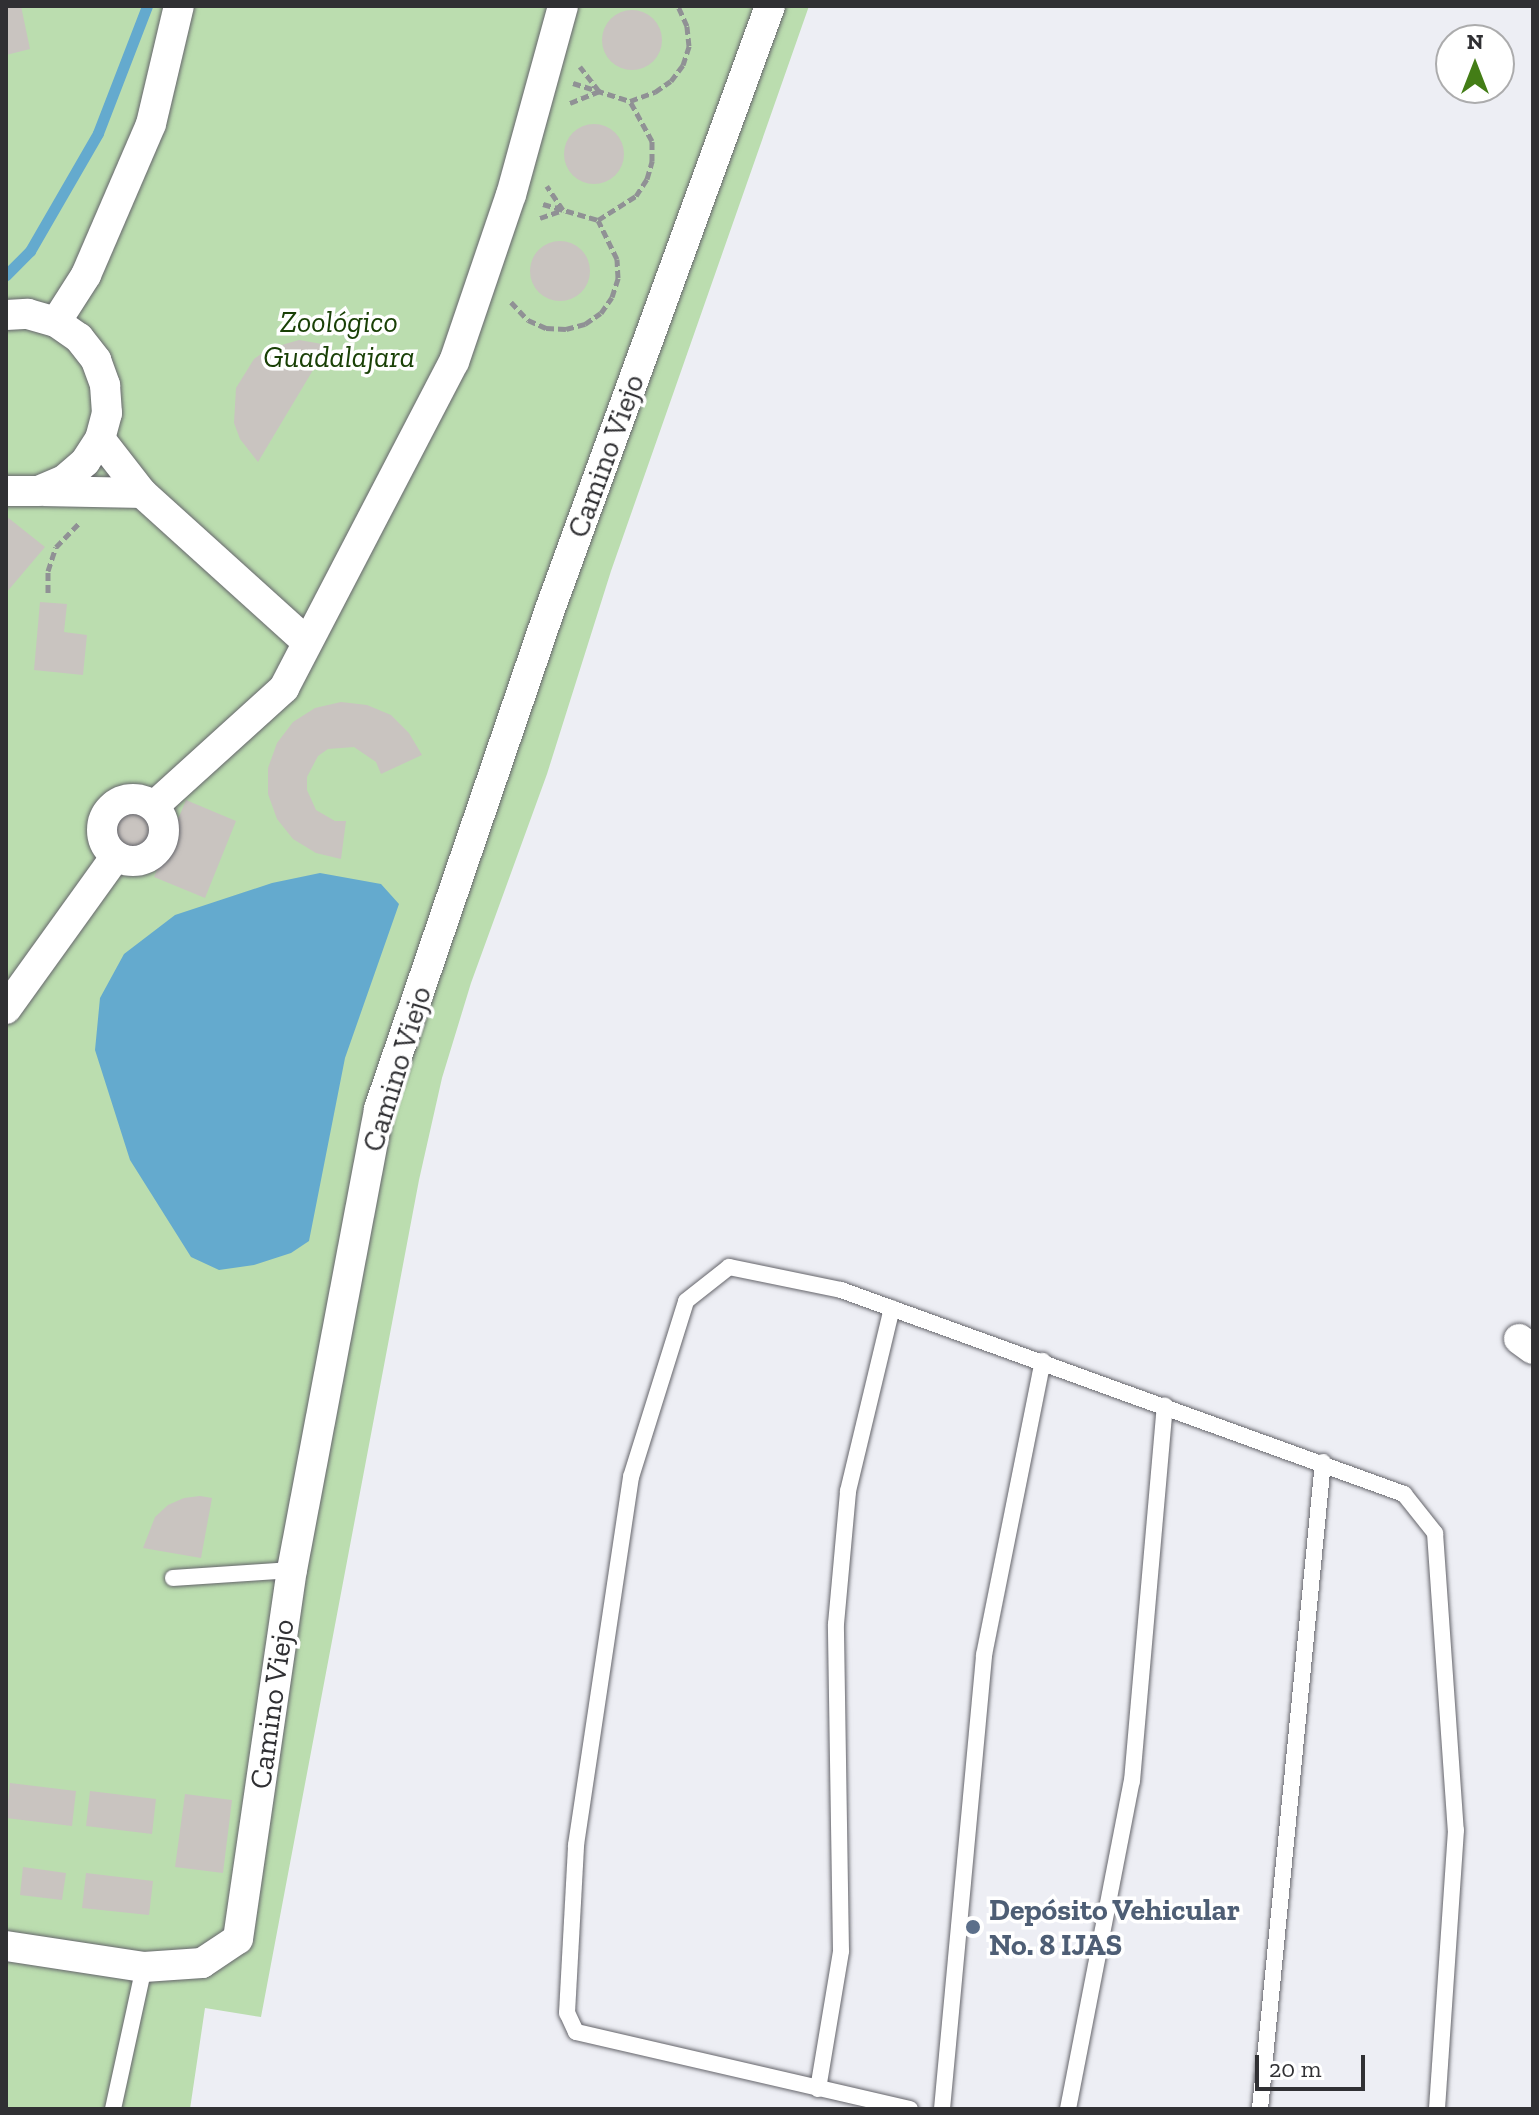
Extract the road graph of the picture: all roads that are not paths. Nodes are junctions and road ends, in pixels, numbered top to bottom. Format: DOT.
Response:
graph roads {
  1 [pos="179,6"];
  2 [pos="563,6"];
  3 [pos="770,6"];
  4 [pos="6,315"];
  5 [pos="56,322"];
  6 [pos="100,439"];
  7 [pos="6,491"];
  8 [pos="38,491"];
  9 [pos="142,493"];
  10 [pos="307,642"];
  11 [pos="154,806"];
  12 [pos="116,856"];
  13 [pos="6,1009"];
  14 [pos="892,1308"];
  15 [pos="1043,1361"];
  16 [pos="1165,1405"];
  17 [pos="1323,1462"];
  18 [pos="292,1570"];
  19 [pos="173,1578"];
  20 [pos="6,1946"];
  21 [pos="144,1967"];
  22 [pos="818,2089"];
  23 [pos="113,2109"];
  24 [pos="910,2109"];
  25 [pos="942,2109"];
  26 [pos="1068,2109"];
  27 [pos="1260,2109"];
  28 [pos="1437,2109"];
  1 -- 5 [label="street"];
  2 -- 10 [label="street"];
  3 -- 18 [label="street, Camino Viejo"];
  4 -- 5 [label="street"];
  5 -- 6 [label="street"];
  6 -- 8 [label="street"];
  6 -- 9 [label="street"];
  7 -- 8 [label="street"];
  8 -- 9 [label="street"];
  9 -- 10 [label="street"];
  10 -- 11 [label="street"];
  11 -- 12 [label="street"];
  11 -- 12 [label="street"];
  12 -- 13 [label="street"];
  14 -- 15 [label="lane"];
  14 -- 22 [label="lane"];
  14 -- 22 [label="lane"];
  15 -- 16 [label="lane"];
  15 -- 25 [label="lane"];
  16 -- 17 [label="lane"];
  16 -- 26 [label="lane"];
  17 -- 27 [label="lane"];
  17 -- 28 [label="lane"];
  18 -- 19 [label="lane"];
  18 -- 21 [label="street, Camino Viejo"];
  20 -- 21 [label="street, Camino Viejo"];
  21 -- 23 [label="lane"];
  22 -- 24 [label="lane"];
}
